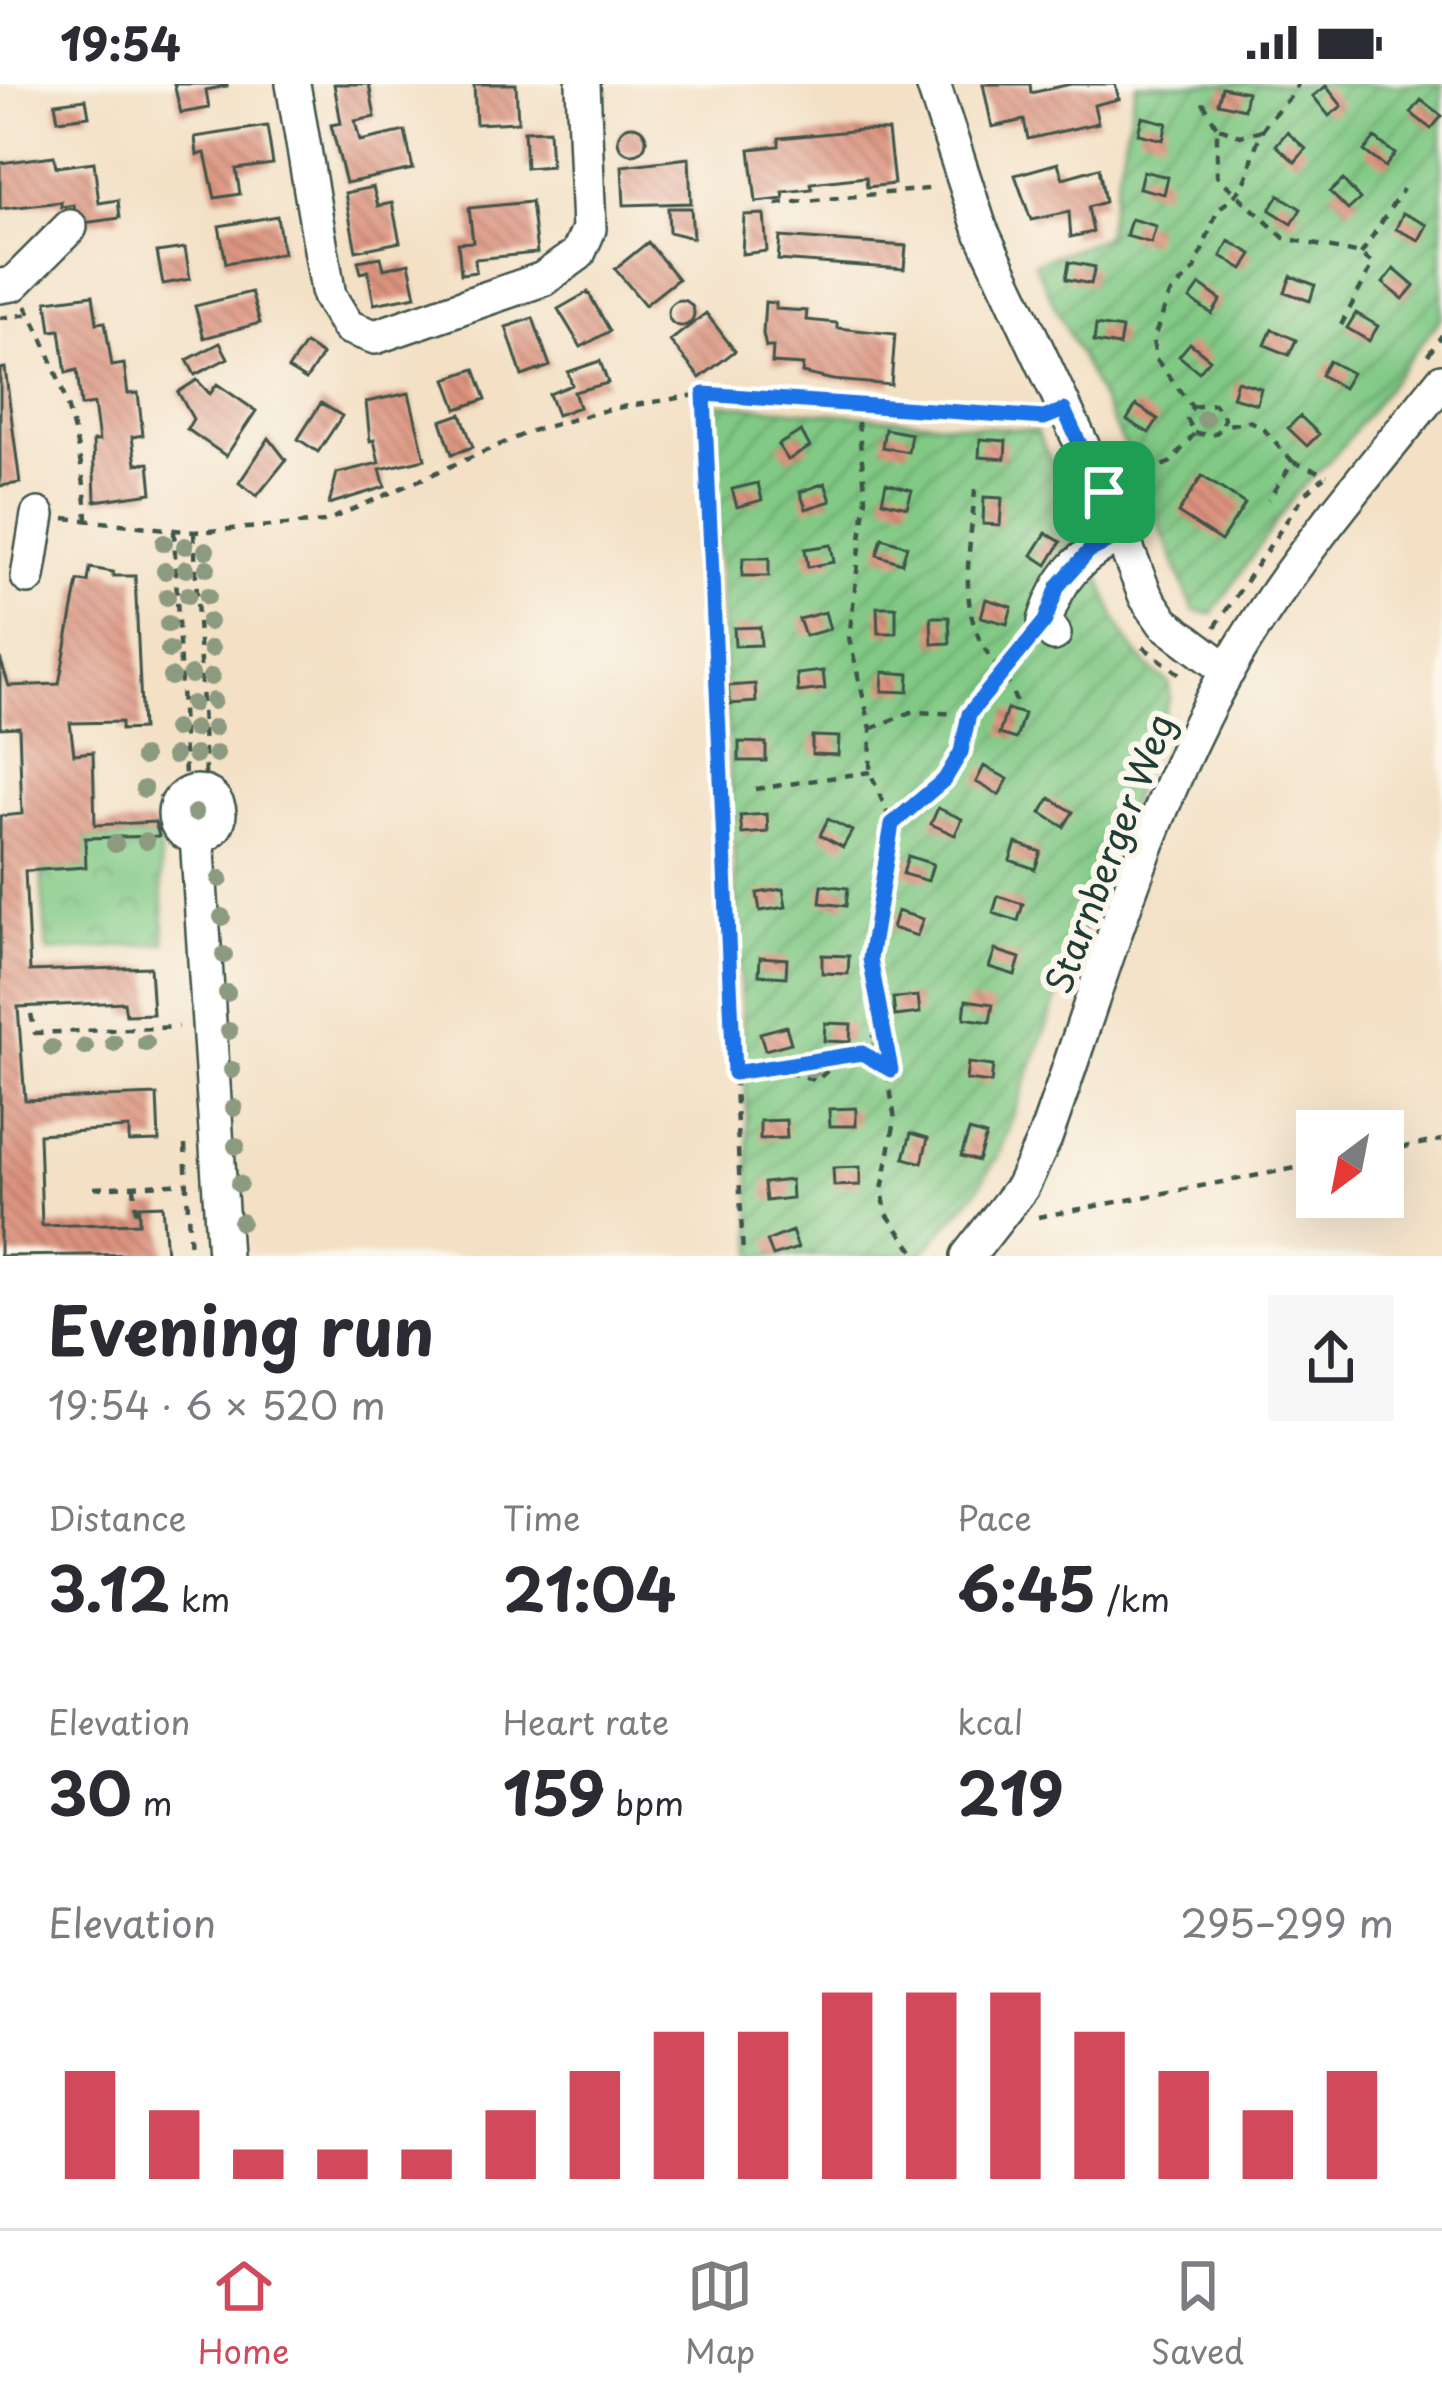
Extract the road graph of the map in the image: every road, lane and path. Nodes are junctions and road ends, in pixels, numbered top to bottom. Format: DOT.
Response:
graph roads {
  1 [pos="293,84"];
  2 [pos="583,84"];
  3 [pos="933,84"];
  4 [pos="1298,84"];
  5 [pos="1203,102"];
  6 [pos="1217,127"];
  7 [pos="1264,129"];
  8 [pos="943,188"];
  9 [pos="1403,189"];
  10 [pos="1238,199"];
  11 [pos="776,204"];
  12 [pos="70,227"];
  13 [pos="1361,254"];
  14 [pos="7,285"];
  15 [pos="30,314"];
  16 [pos="0,318"];
  17 [pos="1338,331"];
  18 [pos="1442,381"];
  19 [pos="704,394"];
  20 [pos="856,404"];
  21 [pos="1192,407"];
  22 [pos="1064,410"];
  23 [pos="1223,426"];
  24 [pos="1195,433"];
  25 [pos="1293,462"];
  26 [pos="1327,475"];
  27 [pos="975,489"];
  28 [pos="1104,492"];
  29 [pos="1268,500"];
  30 [pos="38,515"];
  31 [pos="87,521"];
  32 [pos="174,531"];
  33 [pos="194,532"];
  34 [pos="1122,535"];
  35 [pos="28,577"];
  36 [pos="1049,628"];
  37 [pos="1002,670"];
  38 [pos="1228,671"];
  39 [pos="1017,706"];
  40 [pos="969,714"];
  41 [pos="871,728"];
  42 [pos="870,772"];
  43 [pos="755,789"];
  44 [pos="206,794"];
  45 [pos="892,824"];
  46 [pos="157,830"];
  47 [pos="32,1014"];
  48 [pos="882,1020"];
  49 [pos="178,1027"];
  50 [pos="862,1053"];
  51 [pos="838,1060"];
  52 [pos="781,1070"];
  53 [pos="891,1070"];
  54 [pos="734,1073"];
  55 [pos="1442,1140"];
  56 [pos="1404,1147"];
  57 [pos="1296,1168"];
  58 [pos="187,1183"];
  59 [pos="134,1186"];
  60 [pos="94,1188"];
  61 [pos="136,1213"];
  62 [pos="1004,1215"];
  63 [pos="224,1256"];
  64 [pos="743,1256"];
  65 [pos="918,1256"];
  66 [pos="968,1256"];
  1 -- 2 [label="street"];
  3 -- 22 [label="street"];
  4 -- 7 [label="path"];
  5 -- 6 [label="path"];
  6 -- 7 [label="path"];
  6 -- 10 [label="path"];
  7 -- 10 [label="path"];
  8 -- 11 [label="path"];
  9 -- 13 [label="path"];
  10 -- 13 [label="path"];
  10 -- 21 [label="path"];
  12 -- 14 [label="street"];
  13 -- 17 [label="path"];
  14 -- 15 [label="path"];
  15 -- 16 [label="path"];
  15 -- 31 [label="path"];
  18 -- 38 [label="street, Starnberger Weg"];
  19 -- 20 [label="path"];
  19 -- 33 [label="path"];
  19 -- 54 [label="path"];
  20 -- 22 [label="path"];
  20 -- 41 [label="path"];
  21 -- 23 [label="path"];
  21 -- 24 [label="path"];
  22 -- 28 [label="street"];
  23 -- 24 [label="path"];
  23 -- 25 [label="path"];
  24 -- 28 [label="path"];
  25 -- 26 [label="path"];
  25 -- 29 [label="path"];
  27 -- 37 [label="path"];
  28 -- 34 [label="street"];
  30 -- 31 [label="path"];
  30 -- 35 [label="street"];
  31 -- 32 [label="path"];
  32 -- 33 [label="path"];
  32 -- 46 [label="path"];
  33 -- 44 [label="path"];
  34 -- 36 [label="street"];
  34 -- 38 [label="street"];
  36 -- 37 [label="path"];
  37 -- 39 [label="path"];
  37 -- 40 [label="path"];
  38 -- 62 [label="street, Starnberger Weg"];
  40 -- 41 [label="path"];
  40 -- 45 [label="path"];
  41 -- 42 [label="path"];
  42 -- 43 [label="path"];
  42 -- 45 [label="path"];
  44 -- 63 [label="street"];
  45 -- 48 [label="path"];
  47 -- 49 [label="path"];
  48 -- 50 [label="path"];
  48 -- 53 [label="path"];
  50 -- 51 [label="path"];
  50 -- 53 [label="path"];
  51 -- 52 [label="path"];
  51 -- 52 [label="path"];
  52 -- 54 [label="path"];
  53 -- 65 [label="path"];
  54 -- 64 [label="path"];
  55 -- 56 [label="path"];
  57 -- 62 [label="path"];
  58 -- 59 [label="path"];
  59 -- 60 [label="path"];
  59 -- 61 [label="path"];
  62 -- 66 [label="street, Starnberger Weg"];
}
